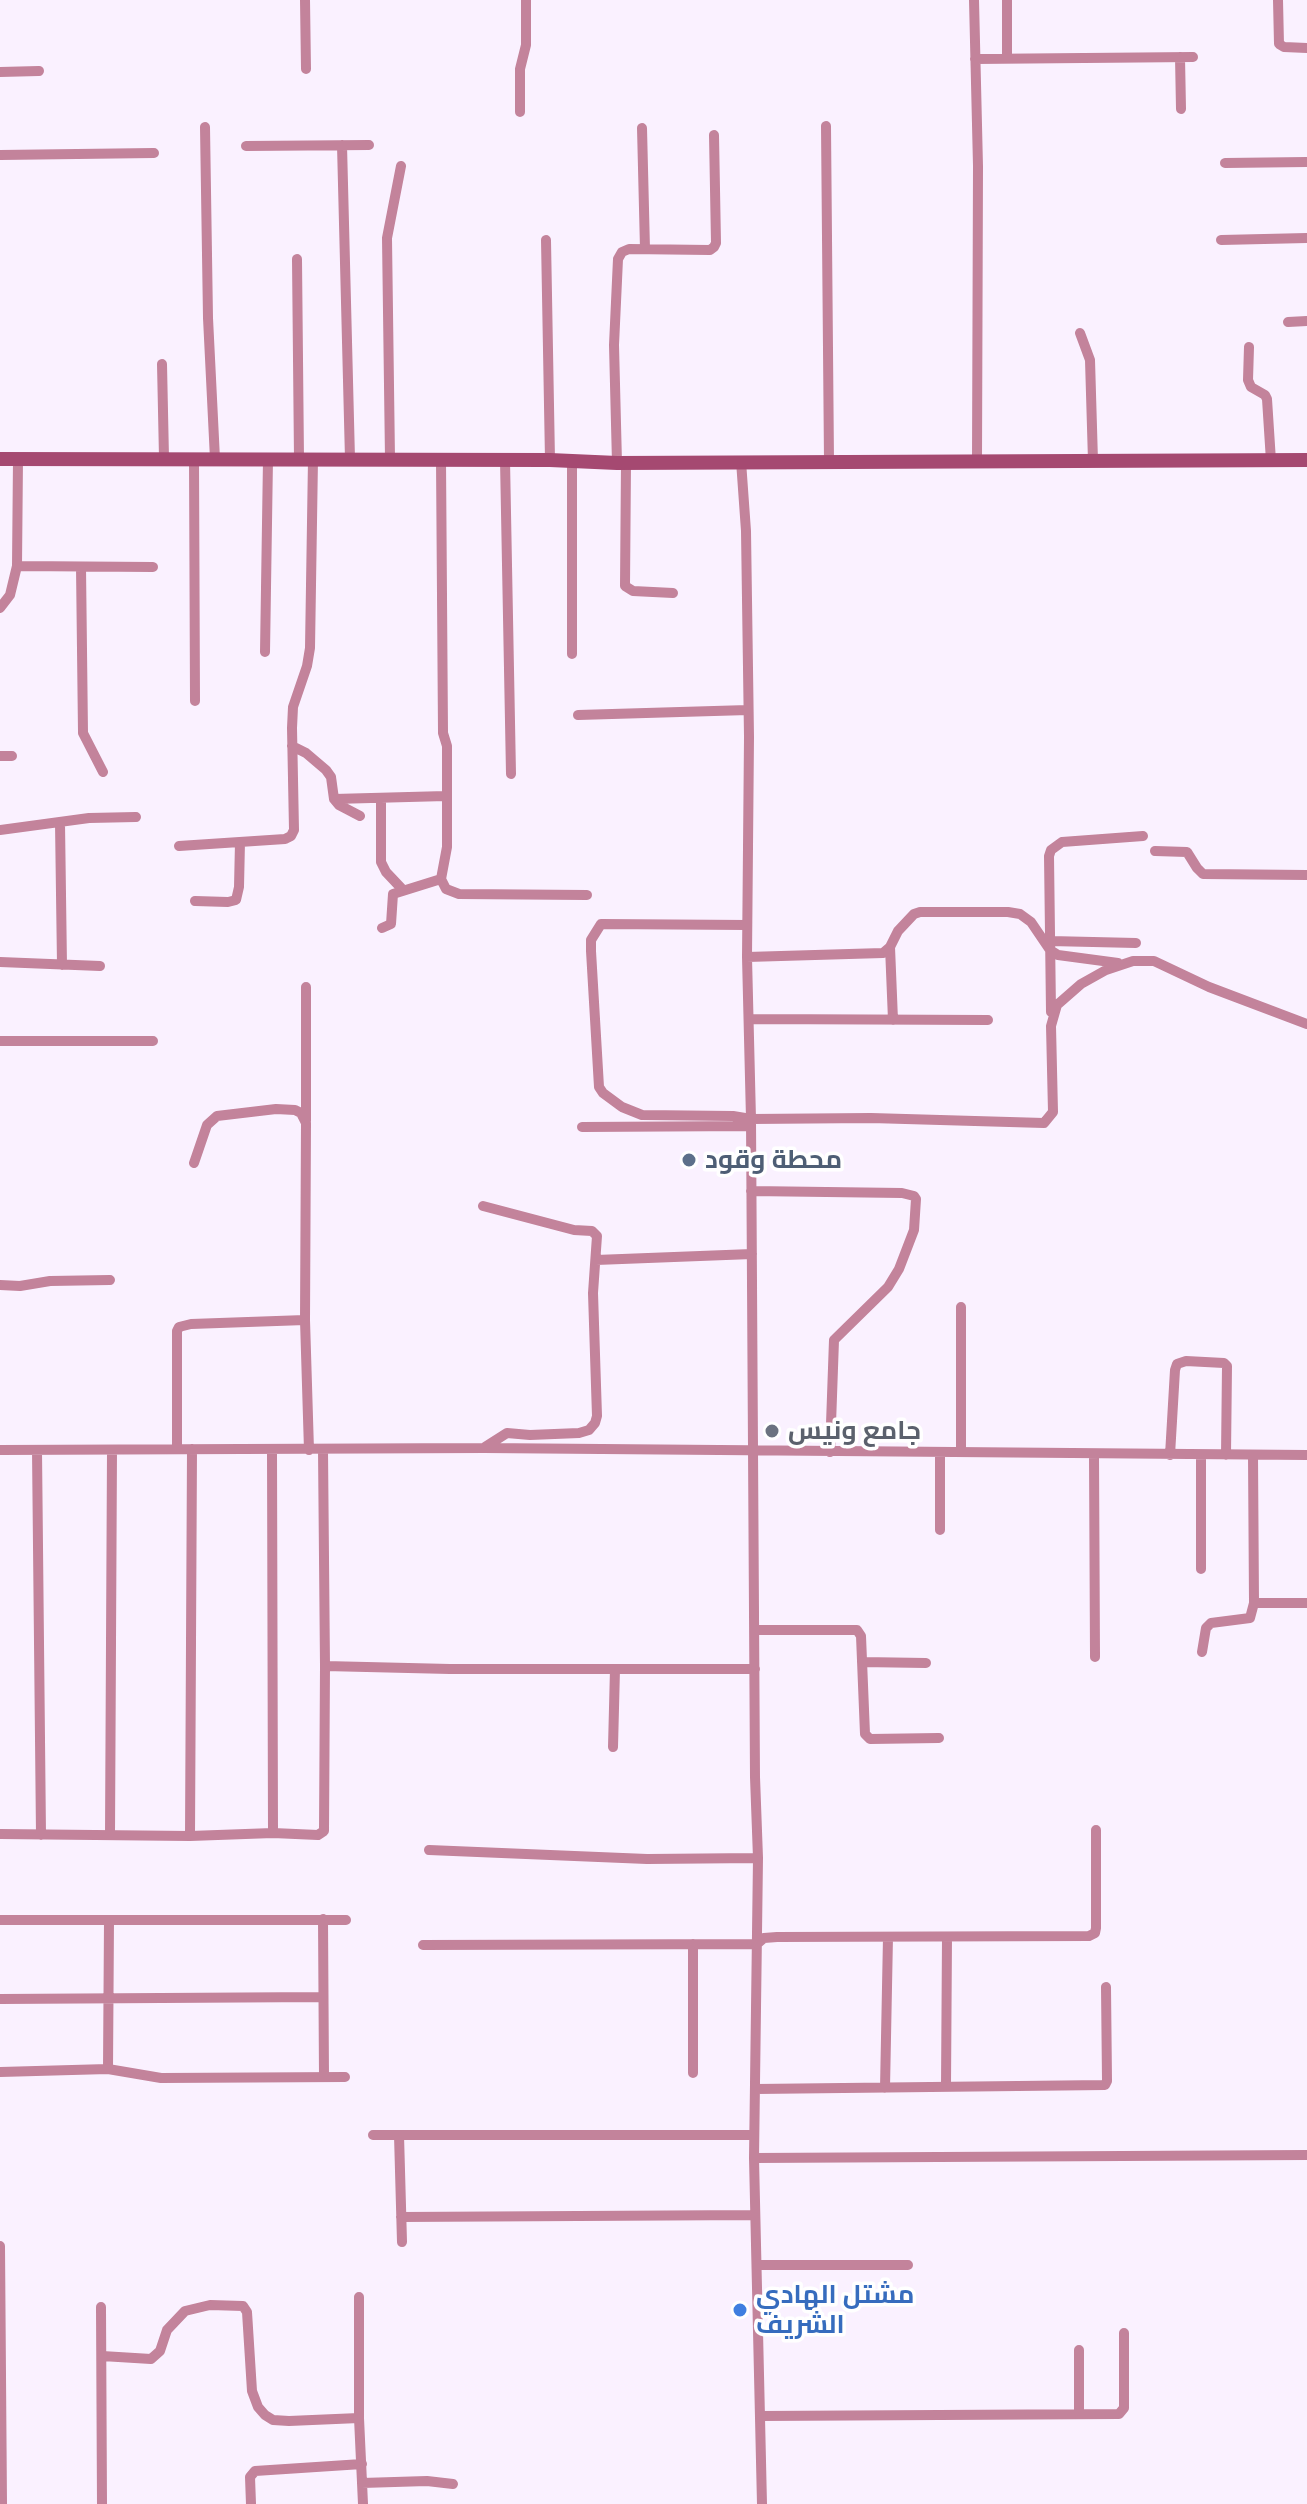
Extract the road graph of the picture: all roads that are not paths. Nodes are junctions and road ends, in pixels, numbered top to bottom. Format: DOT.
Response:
graph roads {
  1 [pos="305,0"];
  2 [pos="526,0"];
  3 [pos="974,0"];
  4 [pos="1007,0"];
  5 [pos="1278,0"];
  6 [pos="1307,48"];
  7 [pos="1180,57"];
  8 [pos="1193,57"];
  9 [pos="1007,58"];
  10 [pos="975,59"];
  11 [pos="306,69"];
  12 [pos="39,71"];
  13 [pos="0,72"];
  14 [pos="1181,109"];
  15 [pos="520,112"];
  16 [pos="826,126"];
  17 [pos="205,127"];
  18 [pos="642,128"];
  19 [pos="714,135"];
  20 [pos="342,145"];
  21 [pos="369,145"];
  22 [pos="246,146"];
  23 [pos="154,153"];
  24 [pos="0,155"];
  25 [pos="1307,162"];
  26 [pos="1225,163"];
  27 [pos="401,166"];
  28 [pos="1307,238"];
  29 [pos="546,240"];
  30 [pos="1221,240"];
  31 [pos="645,249"];
  32 [pos="297,259"];
  33 [pos="1307,321"];
  34 [pos="1288,322"];
  35 [pos="1080,333"];
  36 [pos="1249,347"];
  37 [pos="162,364"];
  38 [pos="164,458"];
  39 [pos="0,459"];
  40 [pos="18,459"];
  41 [pos="194,459"];
  42 [pos="215,459"];
  43 [pos="268,459"];
  44 [pos="306,459"];
  45 [pos="350,459"];
  46 [pos="390,459"];
  47 [pos="441,460"];
  48 [pos="505,460"];
  49 [pos="550,460"];
  50 [pos="572,460"];
  51 [pos="1307,460"];
  52 [pos="741,461"];
  53 [pos="829,461"];
  54 [pos="977,461"];
  55 [pos="1093,461"];
  56 [pos="1271,461"];
  57 [pos="621,463"];
  58 [pos="17,566"];
  59 [pos="81,567"];
  60 [pos="153,567"];
  61 [pos="673,593"];
  62 [pos="0,608"];
  63 [pos="265,652"];
  64 [pos="572,654"];
  65 [pos="195,701"];
  66 [pos="748,710"];
  67 [pos="578,715"];
  68 [pos="292,746"];
  69 [pos="0,756"];
  70 [pos="12,756"];
  71 [pos="103,772"];
  72 [pos="511,774"];
  73 [pos="446,796"];
  74 [pos="381,798"];
  75 [pos="334,799"];
  76 [pos="360,816"];
  77 [pos="136,817"];
  78 [pos="60,823"];
  79 [pos="0,830"];
  80 [pos="1143,836"];
  81 [pos="240,842"];
  82 [pos="179,846"];
  83 [pos="1155,851"];
  84 [pos="1307,875"];
  85 [pos="441,879"];
  86 [pos="403,890"];
  87 [pos="587,895"];
  88 [pos="195,901"];
  89 [pos="747,925"];
  90 [pos="382,928"];
  91 [pos="1136,943"];
  92 [pos="1050,945"];
  93 [pos="890,947"];
  94 [pos="747,957"];
  95 [pos="0,962"];
  96 [pos="1122,964"];
  97 [pos="62,965"];
  98 [pos="100,966"];
  99 [pos="306,987"];
  100 [pos="749,1019"];
  101 [pos="893,1020"];
  102 [pos="988,1020"];
  103 [pos="1307,1024"];
  104 [pos="1051,1026"];
  105 [pos="0,1041"];
  106 [pos="153,1041"];
  107 [pos="751,1122"];
  108 [pos="306,1123"];
  109 [pos="582,1127"];
  110 [pos="194,1163"];
  111 [pos="751,1191"];
  112 [pos="483,1206"];
  113 [pos="752,1254"];
  114 [pos="596,1260"];
  115 [pos="110,1280"];
  116 [pos="0,1285"];
  117 [pos="961,1307"];
  118 [pos="305,1320"];
  119 [pos="484,1448"];
  120 [pos="177,1449"];
  121 [pos="192,1449"];
  122 [pos="272,1449"];
  123 [pos="0,1450"];
  124 [pos="37,1450"];
  125 [pos="112,1450"];
  126 [pos="309,1450"];
  127 [pos="323,1450"];
  128 [pos="754,1450"];
  129 [pos="830,1452"];
  130 [pos="940,1452"];
  131 [pos="961,1452"];
  132 [pos="1094,1454"];
  133 [pos="1170,1455"];
  134 [pos="1201,1455"];
  135 [pos="1226,1455"];
  136 [pos="1253,1455"];
  137 [pos="1307,1455"];
  138 [pos="940,1530"];
  139 [pos="1201,1569"];
  140 [pos="1254,1603"];
  141 [pos="1307,1603"];
  142 [pos="755,1630"];
  143 [pos="1202,1652"];
  144 [pos="1095,1657"];
  145 [pos="862,1662"];
  146 [pos="926,1663"];
  147 [pos="325,1666"];
  148 [pos="615,1669"];
  149 [pos="755,1669"];
  150 [pos="939,1738"];
  151 [pos="613,1747"];
  152 [pos="1096,1830"];
  153 [pos="273,1833"];
  154 [pos="0,1834"];
  155 [pos="41,1835"];
  156 [pos="110,1835"];
  157 [pos="190,1836"];
  158 [pos="429,1850"];
  159 [pos="758,1858"];
  160 [pos="323,1919"];
  161 [pos="0,1920"];
  162 [pos="109,1920"];
  163 [pos="346,1920"];
  164 [pos="888,1937"];
  165 [pos="947,1937"];
  166 [pos="693,1944"];
  167 [pos="757,1944"];
  168 [pos="423,1945"];
  169 [pos="1106,1987"];
  170 [pos="322,1997"];
  171 [pos="0,1999"];
  172 [pos="110,1999"];
  173 [pos="108,2069"];
  174 [pos="0,2072"];
  175 [pos="693,2073"];
  176 [pos="324,2077"];
  177 [pos="345,2077"];
  178 [pos="946,2086"];
  179 [pos="885,2088"];
  180 [pos="756,2089"];
  181 [pos="373,2135"];
  182 [pos="399,2135"];
  183 [pos="754,2135"];
  184 [pos="1307,2155"];
  185 [pos="754,2158"];
  186 [pos="755,2215"];
  187 [pos="401,2217"];
  188 [pos="402,2242"];
  189 [pos="0,2246"];
  190 [pos="757,2265"];
  191 [pos="908,2265"];
  192 [pos="359,2297"];
  193 [pos="101,2307"];
  194 [pos="1124,2333"];
  195 [pos="1079,2350"];
  196 [pos="102,2356"];
  197 [pos="1079,2414"];
  198 [pos="760,2416"];
  199 [pos="359,2418"];
  200 [pos="362,2464"];
  201 [pos="362,2483"];
  202 [pos="453,2484"];
  203 [pos="2,2504"];
  204 [pos="102,2504"];
  205 [pos="251,2504"];
  206 [pos="363,2504"];
  207 [pos="762,2504"];
  1 -- 11 [label="street"];
  2 -- 15 [label="street"];
  3 -- 10 [label="street"];
  4 -- 9 [label="street"];
  5 -- 6 [label="street"];
  7 -- 8 [label="street"];
  7 -- 9 [label="street"];
  7 -- 14 [label="street"];
  9 -- 10 [label="street"];
  10 -- 54 [label="street"];
  12 -- 13 [label="street"];
  16 -- 53 [label="street"];
  17 -- 42 [label="street"];
  18 -- 31 [label="street"];
  19 -- 31 [label="street"];
  20 -- 21 [label="street"];
  20 -- 22 [label="street"];
  20 -- 45 [label="street"];
  23 -- 24 [label="street"];
  25 -- 26 [label="street"];
  27 -- 46 [label="street"];
  28 -- 30 [label="street"];
  29 -- 49 [label="street"];
  31 -- 57 [label="street"];
  32 -- 44 [label="street"];
  33 -- 34 [label="street"];
  35 -- 55 [label="street"];
  36 -- 56 [label="street"];
  37 -- 38 [label="street"];
  38 -- 40 [label="main road"];
  38 -- 41 [label="main road"];
  39 -- 40 [label="main road"];
  40 -- 58 [label="street"];
  41 -- 42 [label="main road"];
  41 -- 65 [label="street"];
  42 -- 43 [label="main road"];
  43 -- 44 [label="main road"];
  43 -- 63 [label="street"];
  44 -- 45 [label="main road"];
  44 -- 68 [label="street"];
  45 -- 46 [label="main road"];
  46 -- 47 [label="main road"];
  47 -- 48 [label="main road"];
  47 -- 73 [label="street"];
  48 -- 49 [label="main road"];
  48 -- 72 [label="street"];
  49 -- 50 [label="main road"];
  50 -- 57 [label="main road"];
  50 -- 64 [label="street"];
  51 -- 56 [label="main road"];
  52 -- 53 [label="main road"];
  52 -- 57 [label="main road"];
  52 -- 66 [label="street"];
  53 -- 54 [label="main road"];
  54 -- 55 [label="main road"];
  55 -- 56 [label="main road"];
  57 -- 61 [label="street"];
  58 -- 59 [label="street"];
  58 -- 62 [label="street"];
  59 -- 60 [label="street"];
  59 -- 71 [label="street"];
  66 -- 67 [label="street"];
  66 -- 89 [label="street"];
  68 -- 75 [label="street"];
  68 -- 81 [label="street"];
  69 -- 70 [label="street"];
  73 -- 74 [label="street"];
  73 -- 85 [label="street"];
  74 -- 75 [label="street"];
  74 -- 86 [label="street"];
  75 -- 76 [label="street"];
  77 -- 78 [label="street"];
  78 -- 79 [label="street"];
  78 -- 97 [label="street"];
  80 -- 92 [label="street"];
  81 -- 82 [label="street"];
  81 -- 88 [label="street"];
  83 -- 84 [label="street"];
  85 -- 86 [label="street"];
  85 -- 87 [label="street"];
  86 -- 90 [label="street"];
  89 -- 94 [label="street"];
  89 -- 107 [label="street"];
  91 -- 92 [label="street"];
  92 -- 93 [label="street"];
  92 -- 96 [label="street"];
  92 -- 104 [label="street"];
  93 -- 94 [label="street"];
  93 -- 101 [label="street"];
  94 -- 100 [label="street"];
  95 -- 97 [label="street"];
  96 -- 103 [label="street"];
  96 -- 104 [label="street"];
  97 -- 98 [label="street"];
  99 -- 108 [label="street"];
  100 -- 101 [label="street"];
  100 -- 107 [label="street"];
  101 -- 102 [label="street"];
  104 -- 107 [label="street"];
  105 -- 106 [label="street"];
  107 -- 109 [label="street"];
  107 -- 111 [label="street"];
  108 -- 110 [label="street"];
  108 -- 118 [label="street"];
  111 -- 113 [label="street"];
  111 -- 129 [label="street"];
  112 -- 114 [label="street"];
  113 -- 114 [label="street"];
  113 -- 128 [label="street"];
  114 -- 119 [label="street"];
  115 -- 116 [label="street"];
  117 -- 131 [label="street"];
  118 -- 120 [label="street"];
  118 -- 126 [label="street"];
  119 -- 127 [label="street"];
  119 -- 128 [label="street"];
  120 -- 121 [label="street"];
  120 -- 125 [label="street"];
  121 -- 122 [label="street"];
  121 -- 157 [label="street"];
  122 -- 126 [label="street"];
  122 -- 153 [label="street"];
  123 -- 124 [label="street"];
  124 -- 125 [label="street"];
  124 -- 155 [label="street"];
  125 -- 156 [label="street"];
  126 -- 127 [label="street"];
  127 -- 147 [label="street"];
  128 -- 129 [label="street"];
  128 -- 142 [label="street"];
  129 -- 130 [label="street"];
  130 -- 131 [label="street"];
  130 -- 138 [label="street"];
  131 -- 132 [label="street"];
  132 -- 133 [label="street"];
  132 -- 144 [label="street"];
  133 -- 134 [label="street"];
  133 -- 135 [label="street"];
  134 -- 135 [label="street"];
  134 -- 139 [label="street"];
  135 -- 136 [label="street"];
  136 -- 137 [label="street"];
  136 -- 140 [label="street"];
  140 -- 141 [label="street"];
  140 -- 143 [label="street"];
  142 -- 145 [label="street"];
  142 -- 149 [label="street"];
  145 -- 146 [label="street"];
  145 -- 150 [label="street"];
  147 -- 148 [label="street"];
  147 -- 153 [label="street"];
  148 -- 149 [label="street"];
  148 -- 151 [label="street"];
  149 -- 159 [label="street"];
  152 -- 165 [label="street"];
  153 -- 157 [label="street"];
  154 -- 155 [label="street"];
  155 -- 156 [label="street"];
  156 -- 157 [label="street"];
  158 -- 159 [label="street"];
  159 -- 167 [label="street"];
  160 -- 162 [label="street"];
  160 -- 163 [label="street"];
  160 -- 170 [label="street"];
  161 -- 162 [label="street"];
  162 -- 172 [label="street"];
  164 -- 165 [label="street"];
  164 -- 167 [label="street"];
  164 -- 179 [label="street"];
  165 -- 178 [label="street"];
  166 -- 167 [label="street"];
  166 -- 168 [label="street"];
  166 -- 175 [label="street"];
  167 -- 180 [label="street"];
  169 -- 178 [label="street"];
  170 -- 172 [label="street"];
  170 -- 176 [label="street"];
  171 -- 172 [label="street"];
  172 -- 173 [label="street"];
  173 -- 174 [label="street"];
  173 -- 176 [label="street"];
  176 -- 177 [label="street"];
  178 -- 179 [label="street"];
  179 -- 180 [label="street"];
  180 -- 183 [label="street"];
  181 -- 182 [label="street"];
  182 -- 183 [label="street"];
  182 -- 187 [label="street"];
  183 -- 185 [label="street"];
  184 -- 185 [label="street"];
  185 -- 186 [label="street"];
  186 -- 187 [label="street"];
  186 -- 190 [label="street"];
  187 -- 188 [label="street"];
  189 -- 203 [label="street"];
  190 -- 191 [label="street"];
  190 -- 198 [label="street"];
  192 -- 199 [label="street"];
  193 -- 196 [label="street"];
  194 -- 197 [label="street"];
  195 -- 197 [label="street"];
  196 -- 199 [label="street"];
  196 -- 204 [label="street"];
  197 -- 198 [label="street"];
  198 -- 207 [label="street"];
  199 -- 200 [label="street"];
  200 -- 201 [label="street"];
  200 -- 205 [label="street"];
  201 -- 202 [label="street"];
  201 -- 206 [label="street"];
}
